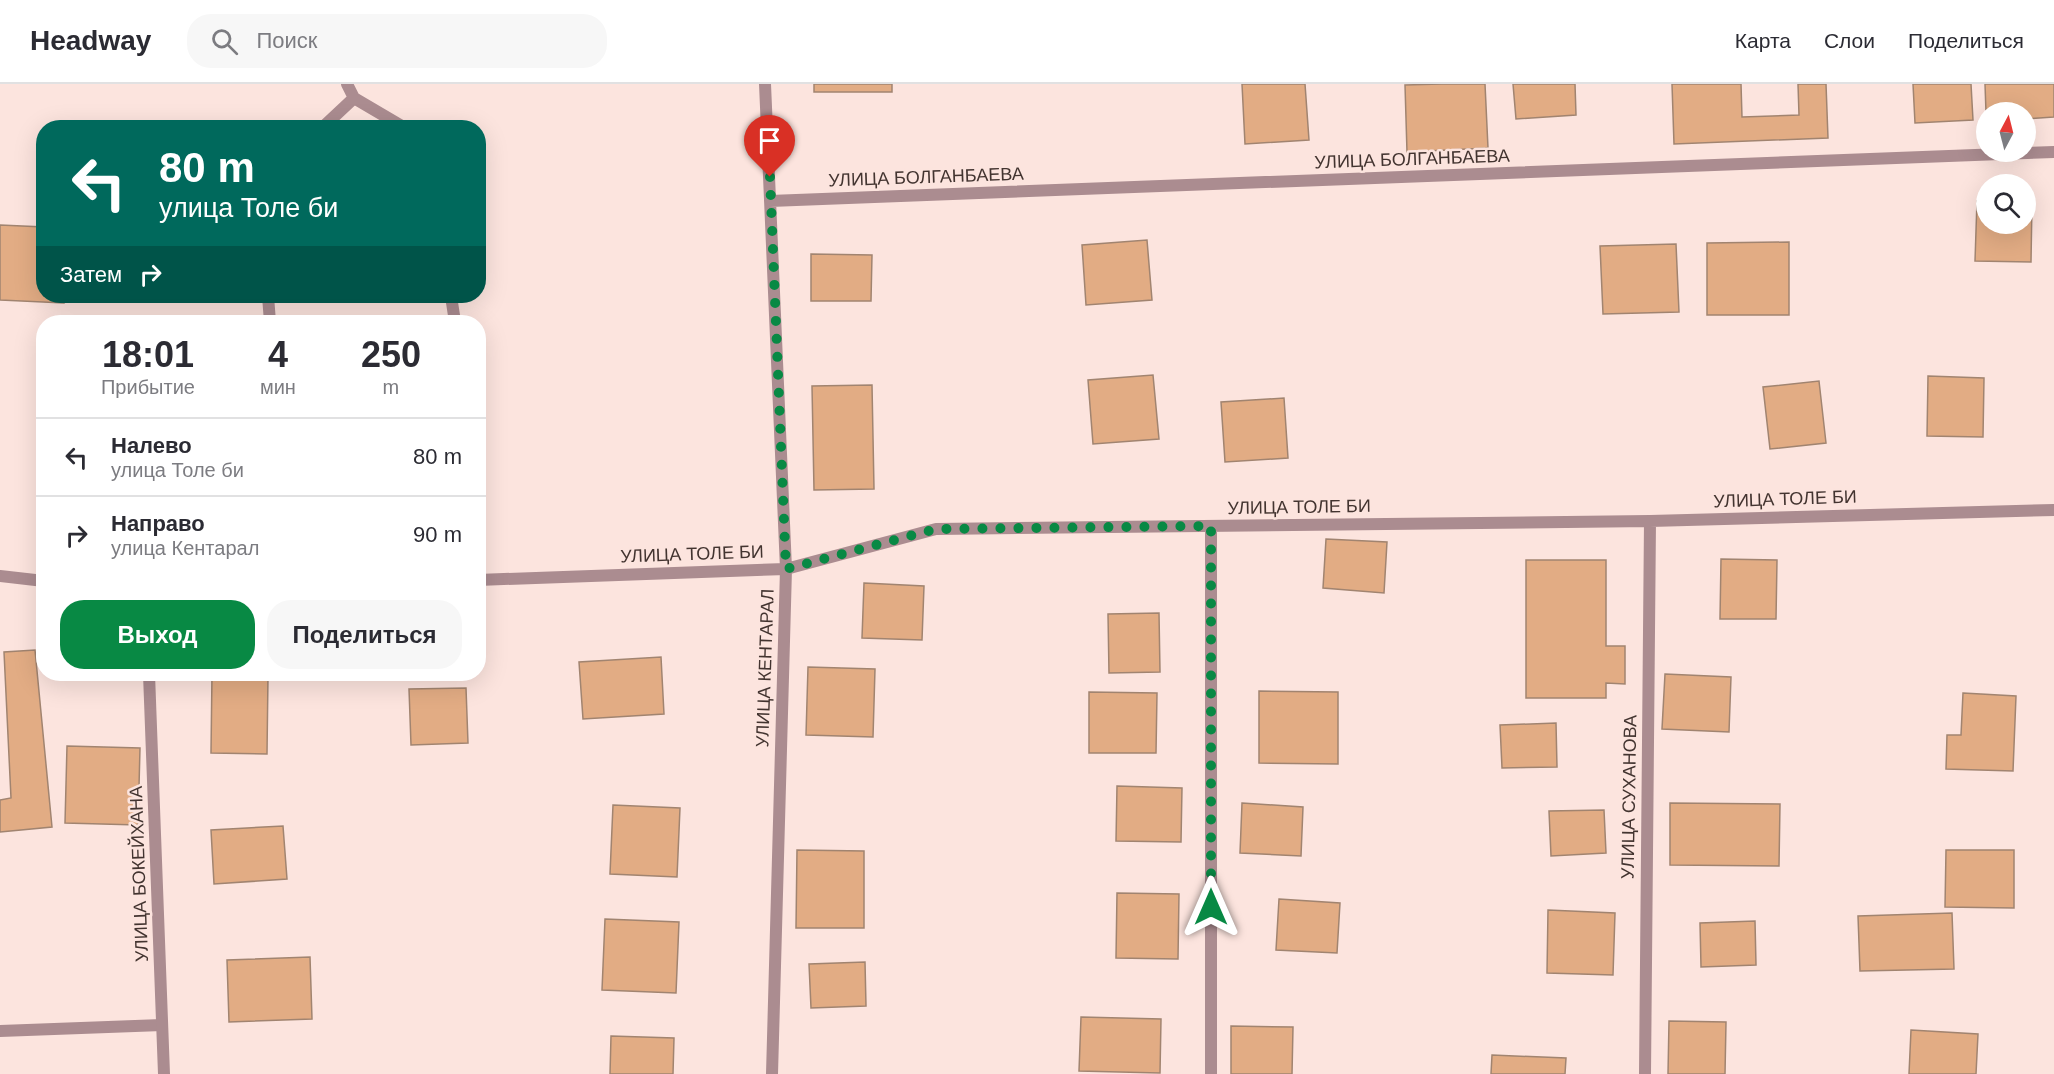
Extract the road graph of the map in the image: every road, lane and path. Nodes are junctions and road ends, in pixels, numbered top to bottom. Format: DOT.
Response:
graph roads {
  1 [pos="347,84"];
  2 [pos="765,84"];
  3 [pos="354,99"];
  4 [pos="331,120"];
  5 [pos="391,120"];
  6 [pos="2054,152"];
  7 [pos="770,201"];
  8 [pos="2054,510"];
  9 [pos="1650,521"];
  10 [pos="1211,526"];
  11 [pos="786,569"];
  12 [pos="0,576"];
  13 [pos="36,579"];
  14 [pos="486,580"];
  15 [pos="149,681"];
  16 [pos="162,1024"];
  17 [pos="0,1031"];
  18 [pos="164,1074"];
  19 [pos="772,1074"];
  20 [pos="1210,1074"];
  21 [pos="1645,1074"];
  1 -- 3 [label="street"];
  2 -- 7 [label="street, УЛИЦА КЕНТАРАЛ"];
  3 -- 4 [label="street"];
  3 -- 5 [label="street"];
  6 -- 7 [label="street, УЛИЦА БОЛГАНБАЕВА"];
  7 -- 11 [label="street, УЛИЦА КЕНТАРАЛ"];
  8 -- 9 [label="street, УЛИЦА ТОЛЕ БИ"];
  9 -- 10 [label="street, УЛИЦА ТОЛЕ БИ"];
  9 -- 21 [label="street, УЛИЦА СУХАНОВА"];
  10 -- 11 [label="street, УЛИЦА ТОЛЕ БИ"];
  10 -- 20 [label="street"];
  11 -- 14 [label="street, УЛИЦА ТОЛЕ БИ"];
  11 -- 19 [label="street, УЛИЦА КЕНТАРАЛ"];
  12 -- 13 [label="street"];
  15 -- 16 [label="street, УЛИЦА БОКЕЙХАНА"];
  16 -- 17 [label="street"];
  16 -- 18 [label="street, УЛИЦА БОКЕЙХАНА"];
}
